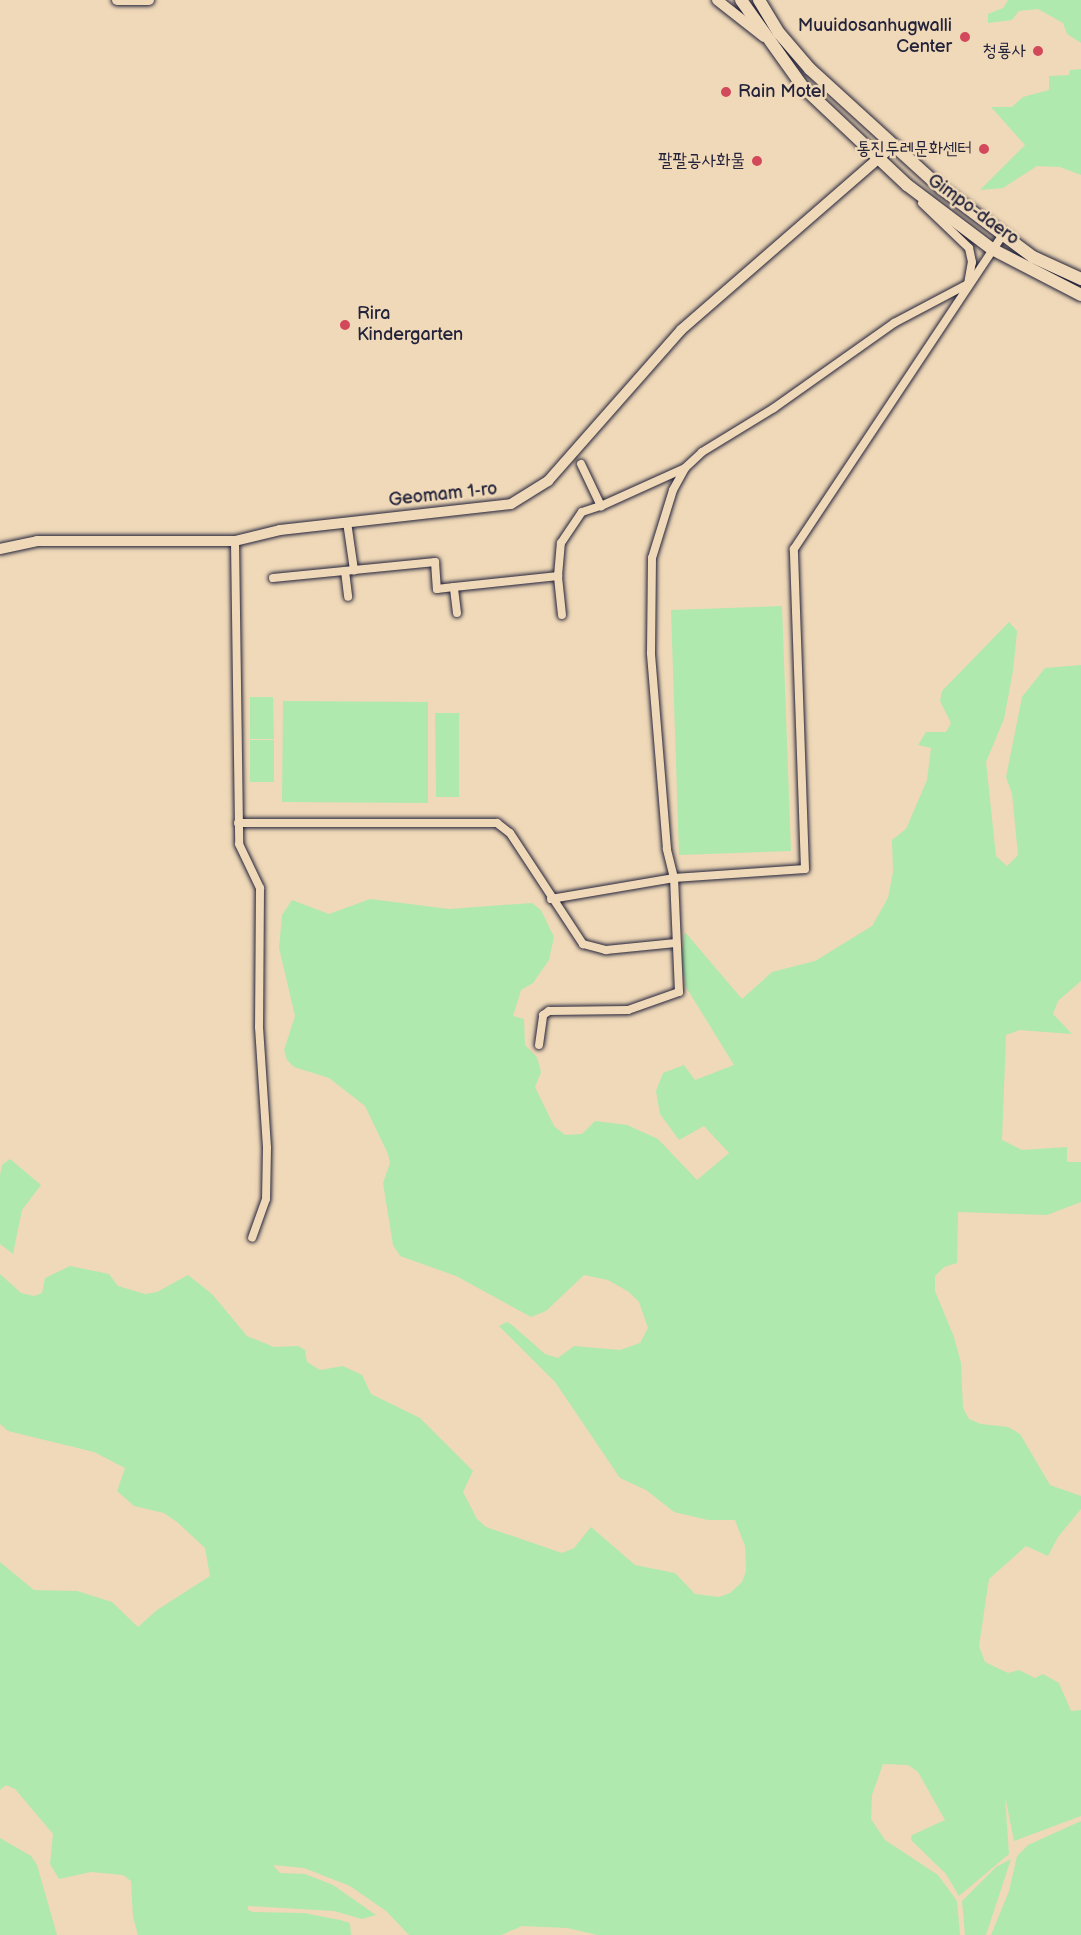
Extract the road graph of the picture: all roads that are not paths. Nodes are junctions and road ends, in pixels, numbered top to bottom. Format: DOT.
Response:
graph roads {
  1 [pos="117,0"];
  2 [pos="149,0"];
  3 [pos="717,0"];
  4 [pos="741,0"];
  5 [pos="759,0"];
  6 [pos="767,39"];
  7 [pos="893,146"];
  8 [pos="880,158"];
  9 [pos="907,185"];
  10 [pos="1002,236"];
  11 [pos="992,249"];
  12 [pos="1081,279"];
  13 [pos="969,284"];
  14 [pos="1081,295"];
  15 [pos="581,464"];
  16 [pos="685,468"];
  17 [pos="601,506"];
  18 [pos="347,522"];
  19 [pos="234,541"];
  20 [pos="0,549"];
  21 [pos="354,570"];
  22 [pos="345,571"];
  23 [pos="558,576"];
  24 [pos="273,578"];
  25 [pos="454,587"];
  26 [pos="348,597"];
  27 [pos="457,613"];
  28 [pos="562,615"];
  29 [pos="238,823"];
  30 [pos="674,878"];
  31 [pos="551,899"];
  32 [pos="676,943"];
  33 [pos="539,1045"];
  34 [pos="252,1238"];
  1 -- 2 [label="street"];
  3 -- 6 [label="street"];
  4 -- 6 [label="main road, Gimpo-daero"];
  5 -- 7 [label="main road, Gimpo-daero"];
  6 -- 8 [label="main road, Gimpo-daero"];
  7 -- 8 [label="street, Geomam 1-ro"];
  7 -- 10 [label="main road, Gimpo-daero"];
  8 -- 9 [label="main road, Gimpo-daero"];
  8 -- 18 [label="street, Geomam 1-ro"];
  9 -- 11 [label="main road, Gimpo-daero"];
  9 -- 13 [label="street"];
  10 -- 11 [label="street"];
  10 -- 12 [label="main road, Gimpo-daero"];
  11 -- 13 [label="street"];
  11 -- 14 [label="main road, Gimpo-daero"];
  13 -- 16 [label="street"];
  13 -- 30 [label="street"];
  15 -- 17 [label="street"];
  16 -- 17 [label="street"];
  16 -- 30 [label="street"];
  17 -- 23 [label="street"];
  18 -- 19 [label="street, Geomam 1-ro"];
  18 -- 21 [label="street"];
  19 -- 20 [label="street, Geomam 1-ro"];
  19 -- 29 [label="street"];
  21 -- 22 [label="street"];
  21 -- 25 [label="street"];
  22 -- 24 [label="street"];
  22 -- 26 [label="street"];
  23 -- 25 [label="street"];
  23 -- 28 [label="street"];
  25 -- 27 [label="street"];
  29 -- 31 [label="street"];
  29 -- 34 [label="street"];
  30 -- 31 [label="street"];
  30 -- 32 [label="street"];
  31 -- 32 [label="street"];
  32 -- 33 [label="street"];
}
